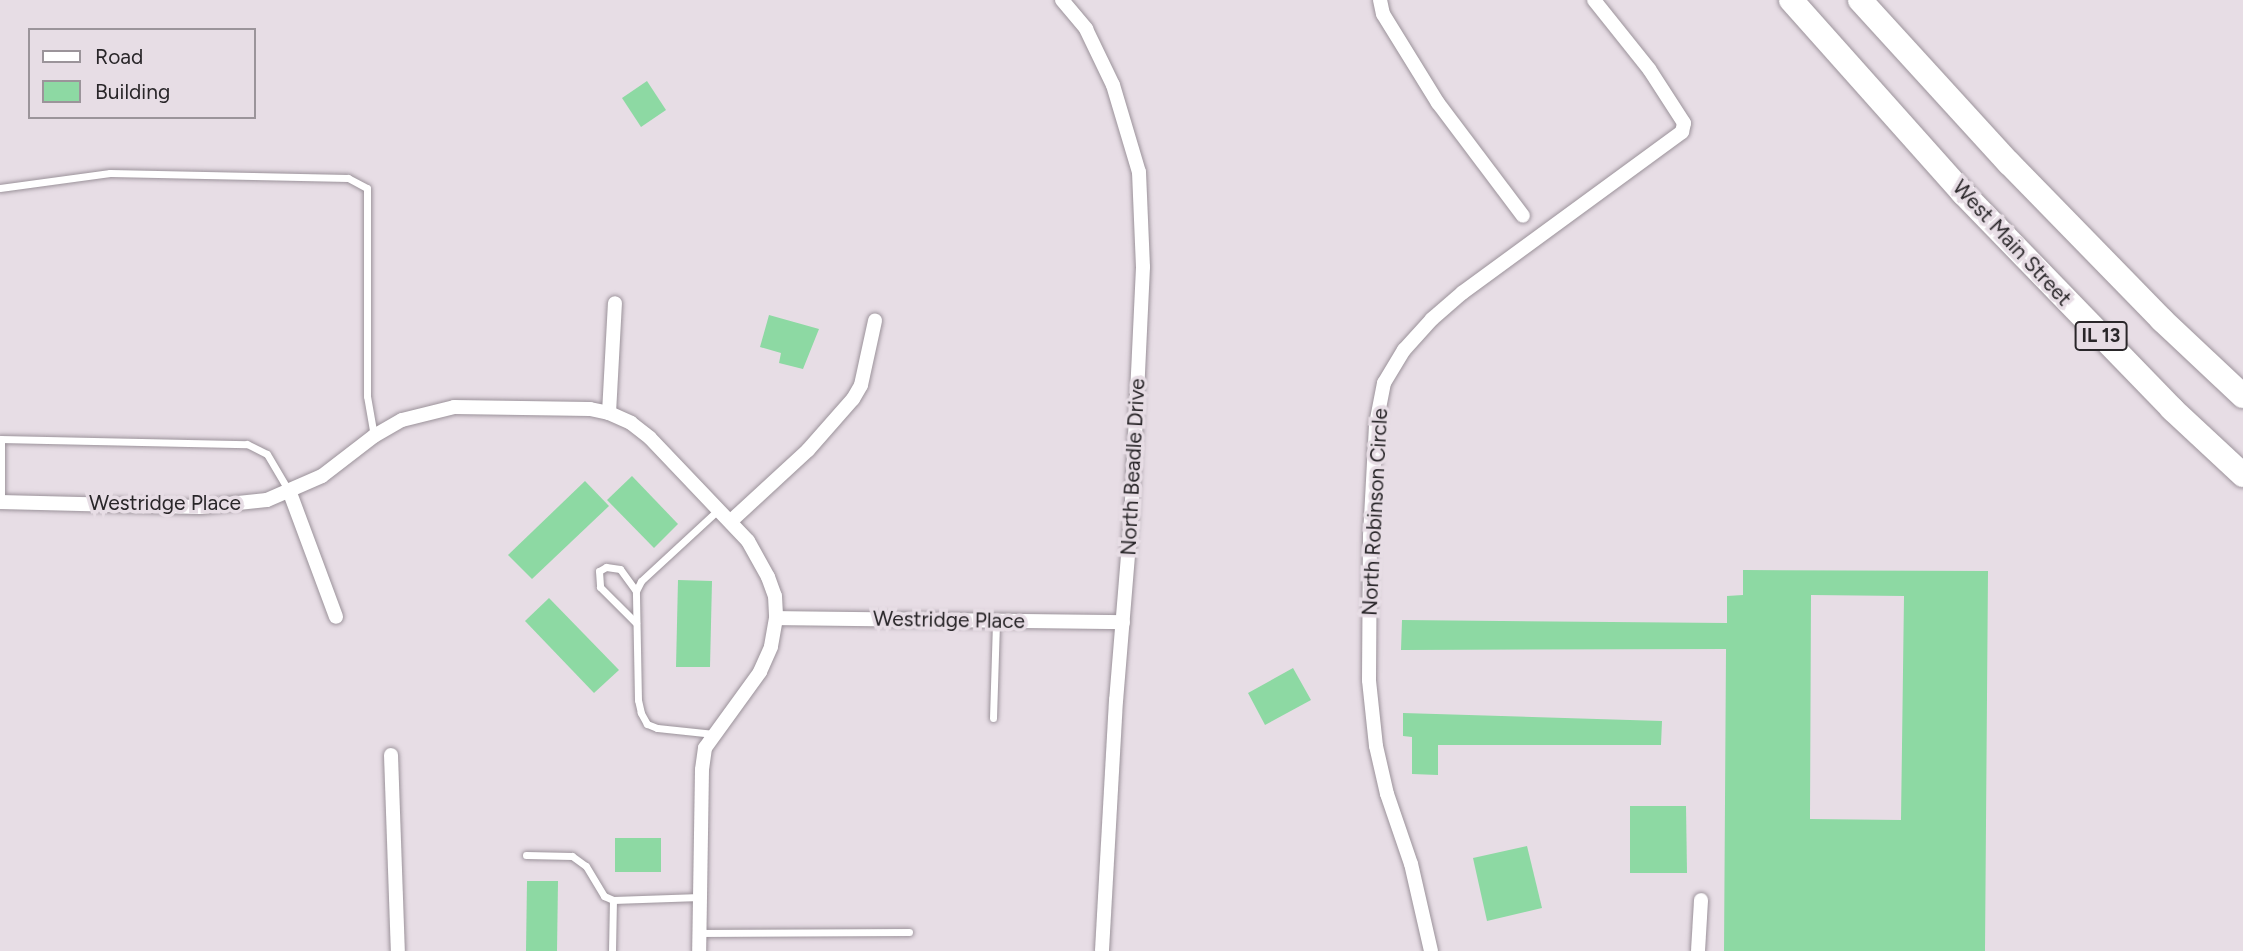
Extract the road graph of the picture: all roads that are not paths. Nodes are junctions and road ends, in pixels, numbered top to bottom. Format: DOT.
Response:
graph roads {
  1 [pos="1062,0"];
  2 [pos="1380,0"];
  3 [pos="1594,0"];
  4 [pos="1791,0"];
  5 [pos="1860,0"];
  6 [pos="0,188"];
  7 [pos="1522,216"];
  8 [pos="615,303"];
  9 [pos="875,321"];
  10 [pos="2243,396"];
  11 [pos="609,412"];
  12 [pos="374,436"];
  13 [pos="1,439"];
  14 [pos="2243,475"];
  15 [pos="290,493"];
  16 [pos="1,502"];
  17 [pos="719,509"];
  18 [pos="731,521"];
  19 [pos="636,591"];
  20 [pos="336,617"];
  21 [pos="776,618"];
  22 [pos="996,621"];
  23 [pos="1123,622"];
  24 [pos="636,623"];
  25 [pos="993,718"];
  26 [pos="714,734"];
  27 [pos="391,755"];
  28 [pos="526,855"];
  29 [pos="700,897"];
  30 [pos="613,900"];
  31 [pos="1701,900"];
  32 [pos="909,932"];
  33 [pos="699,933"];
  34 [pos="398,951"];
  35 [pos="612,951"];
  36 [pos="699,951"];
  37 [pos="1102,951"];
  38 [pos="1431,951"];
  39 [pos="1698,951"];
  1 -- 23 [label="street, North Beadle Drive"];
  2 -- 7 [label="street"];
  3 -- 38 [label="street, North Robinson Circle"];
  4 -- 14 [label="highway, West Main Street / IL 13"];
  5 -- 10 [label="highway, IL 13"];
  6 -- 12 [label="lane"];
  8 -- 11 [label="street"];
  9 -- 18 [label="street"];
  11 -- 12 [label="street, Westridge Place"];
  11 -- 17 [label="street"];
  12 -- 15 [label="street, Westridge Place"];
  13 -- 15 [label="lane"];
  13 -- 16 [label="lane"];
  15 -- 16 [label="street, Westridge Place"];
  15 -- 20 [label="street"];
  17 -- 18 [label="street"];
  17 -- 19 [label="lane"];
  18 -- 21 [label="street"];
  19 -- 24 [label="lane"];
  19 -- 24 [label="lane"];
  21 -- 22 [label="street, Westridge Place"];
  21 -- 26 [label="street"];
  22 -- 23 [label="street, Westridge Place"];
  22 -- 25 [label="lane"];
  23 -- 37 [label="street, North Beadle Drive"];
  24 -- 26 [label="lane"];
  26 -- 29 [label="street"];
  27 -- 34 [label="street"];
  28 -- 30 [label="lane"];
  29 -- 30 [label="lane"];
  29 -- 33 [label="street"];
  30 -- 35 [label="lane"];
  31 -- 39 [label="street"];
  32 -- 33 [label="lane"];
  33 -- 36 [label="street"];
}
